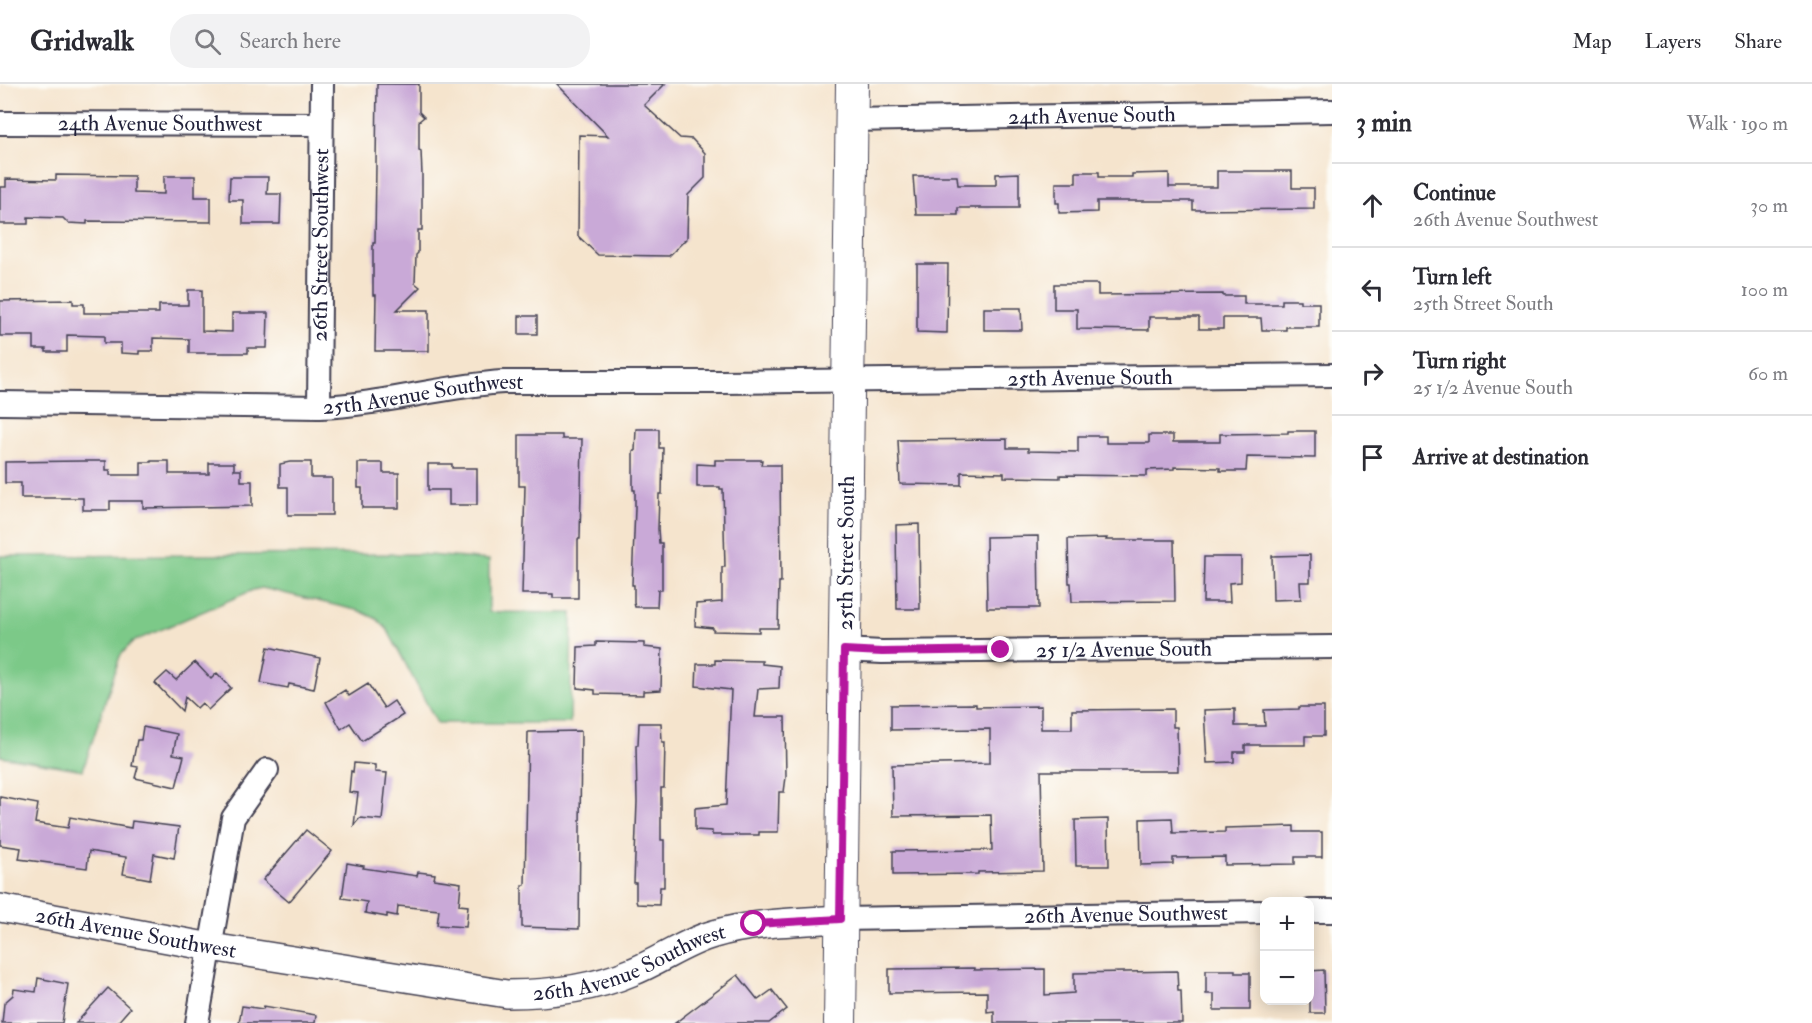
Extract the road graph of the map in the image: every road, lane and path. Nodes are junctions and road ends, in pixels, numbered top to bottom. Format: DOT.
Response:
graph roads {
  1 [pos="322,84"];
  2 [pos="852,84"];
  3 [pos="1332,111"];
  4 [pos="852,120"];
  5 [pos="0,123"];
  6 [pos="321,124"];
  7 [pos="1332,375"];
  8 [pos="847,380"];
  9 [pos="0,403"];
  10 [pos="319,407"];
  11 [pos="1332,647"];
  12 [pos="844,650"];
  13 [pos="267,770"];
  14 [pos="0,908"];
  15 [pos="1314,911"];
  16 [pos="1332,911"];
  17 [pos="1260,912"];
  18 [pos="840,919"];
  19 [pos="211,947"];
  20 [pos="197,1023"];
  21 [pos="840,1023"];
  1 -- 6 [label="street, 26th Street Southwest"];
  2 -- 4 [label="main road, 25th Street South"];
  3 -- 4 [label="street, 24th Avenue South"];
  4 -- 8 [label="main road, 25th Street South"];
  5 -- 6 [label="street, 24th Avenue Southwest"];
  6 -- 10 [label="street, 26th Street Southwest"];
  7 -- 8 [label="street, 25th Avenue South"];
  8 -- 10 [label="street, 25th Avenue Southwest"];
  8 -- 12 [label="main road, 25th Street South"];
  9 -- 10 [label="street, 25th Avenue Southwest"];
  11 -- 12 [label="street, 25 1/2 Avenue South"];
  12 -- 18 [label="main road, 25th Street South"];
  13 -- 19 [label="street"];
  14 -- 19 [label="street, 26th Avenue Southwest"];
  15 -- 16 [label="street"];
  17 -- 18 [label="street, 26th Avenue Southwest"];
  18 -- 19 [label="street, 26th Avenue Southwest"];
  18 -- 21 [label="main road, 25th Street South"];
  19 -- 20 [label="street"];
}
